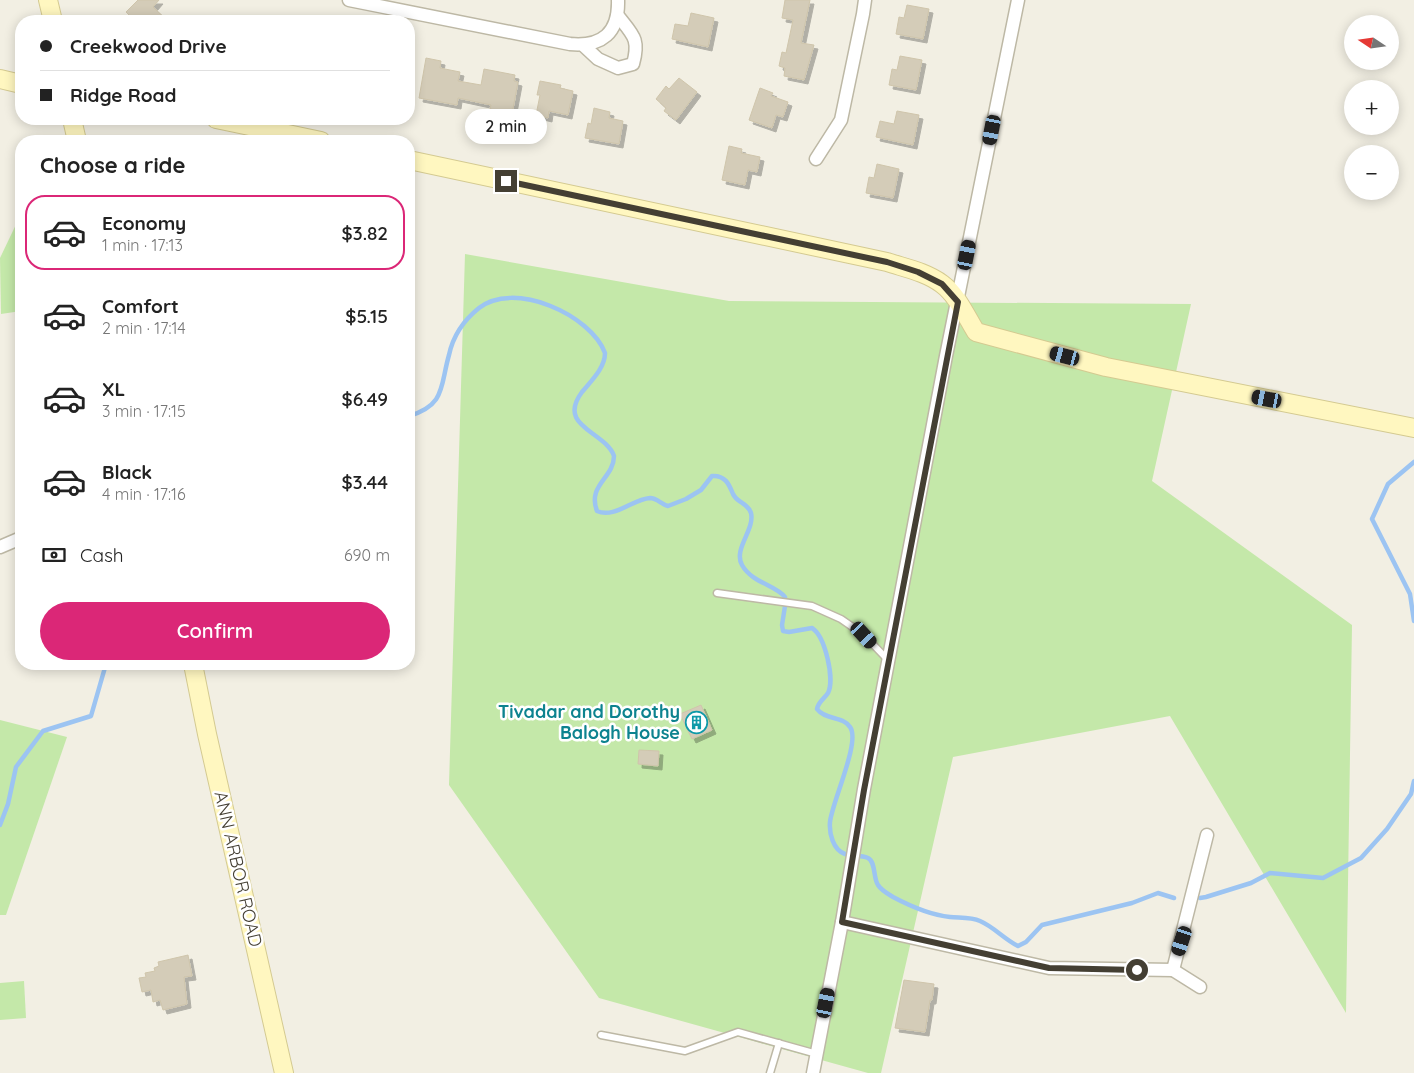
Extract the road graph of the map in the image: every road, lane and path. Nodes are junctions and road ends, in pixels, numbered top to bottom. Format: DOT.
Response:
graph roads {
  1 [pos="48,0"];
  2 [pos="348,0"];
  3 [pos="618,0"];
  4 [pos="865,0"];
  5 [pos="1018,0"];
  6 [pos="52,15"];
  7 [pos="618,16"];
  8 [pos="584,46"];
  9 [pos="0,79"];
  10 [pos="15,83"];
  11 [pos="245,125"];
  12 [pos="292,135"];
  13 [pos="816,159"];
  14 [pos="415,161"];
  15 [pos="958,302"];
  16 [pos="1414,428"];
  17 [pos="15,541"];
  18 [pos="0,547"];
  19 [pos="717,593"];
  20 [pos="888,661"];
  21 [pos="195,670"];
  22 [pos="1207,835"];
  23 [pos="842,922"];
  24 [pos="1174,970"];
  25 [pos="1200,987"];
  26 [pos="601,1035"];
  27 [pos="780,1043"];
  28 [pos="817,1054"];
  29 [pos="284,1073"];
  30 [pos="770,1073"];
  31 [pos="813,1073"];
  1 -- 6 [label="street"];
  2 -- 8 [label="street"];
  3 -- 7 [label="street"];
  4 -- 13 [label="street"];
  5 -- 15 [label="street"];
  7 -- 8 [label="street"];
  7 -- 8 [label="street"];
  9 -- 10 [label="street"];
  11 -- 12 [label="street"];
  14 -- 15 [label="street"];
  15 -- 16 [label="street"];
  15 -- 20 [label="street"];
  17 -- 18 [label="street"];
  19 -- 20 [label="lane"];
  20 -- 23 [label="street"];
  21 -- 29 [label="street, ANN ARBOR ROAD"];
  22 -- 24 [label="street"];
  23 -- 24 [label="street"];
  23 -- 28 [label="street"];
  24 -- 25 [label="street"];
  26 -- 27 [label="lane"];
  27 -- 28 [label="lane"];
  27 -- 30 [label="lane"];
  28 -- 31 [label="street"];
}
